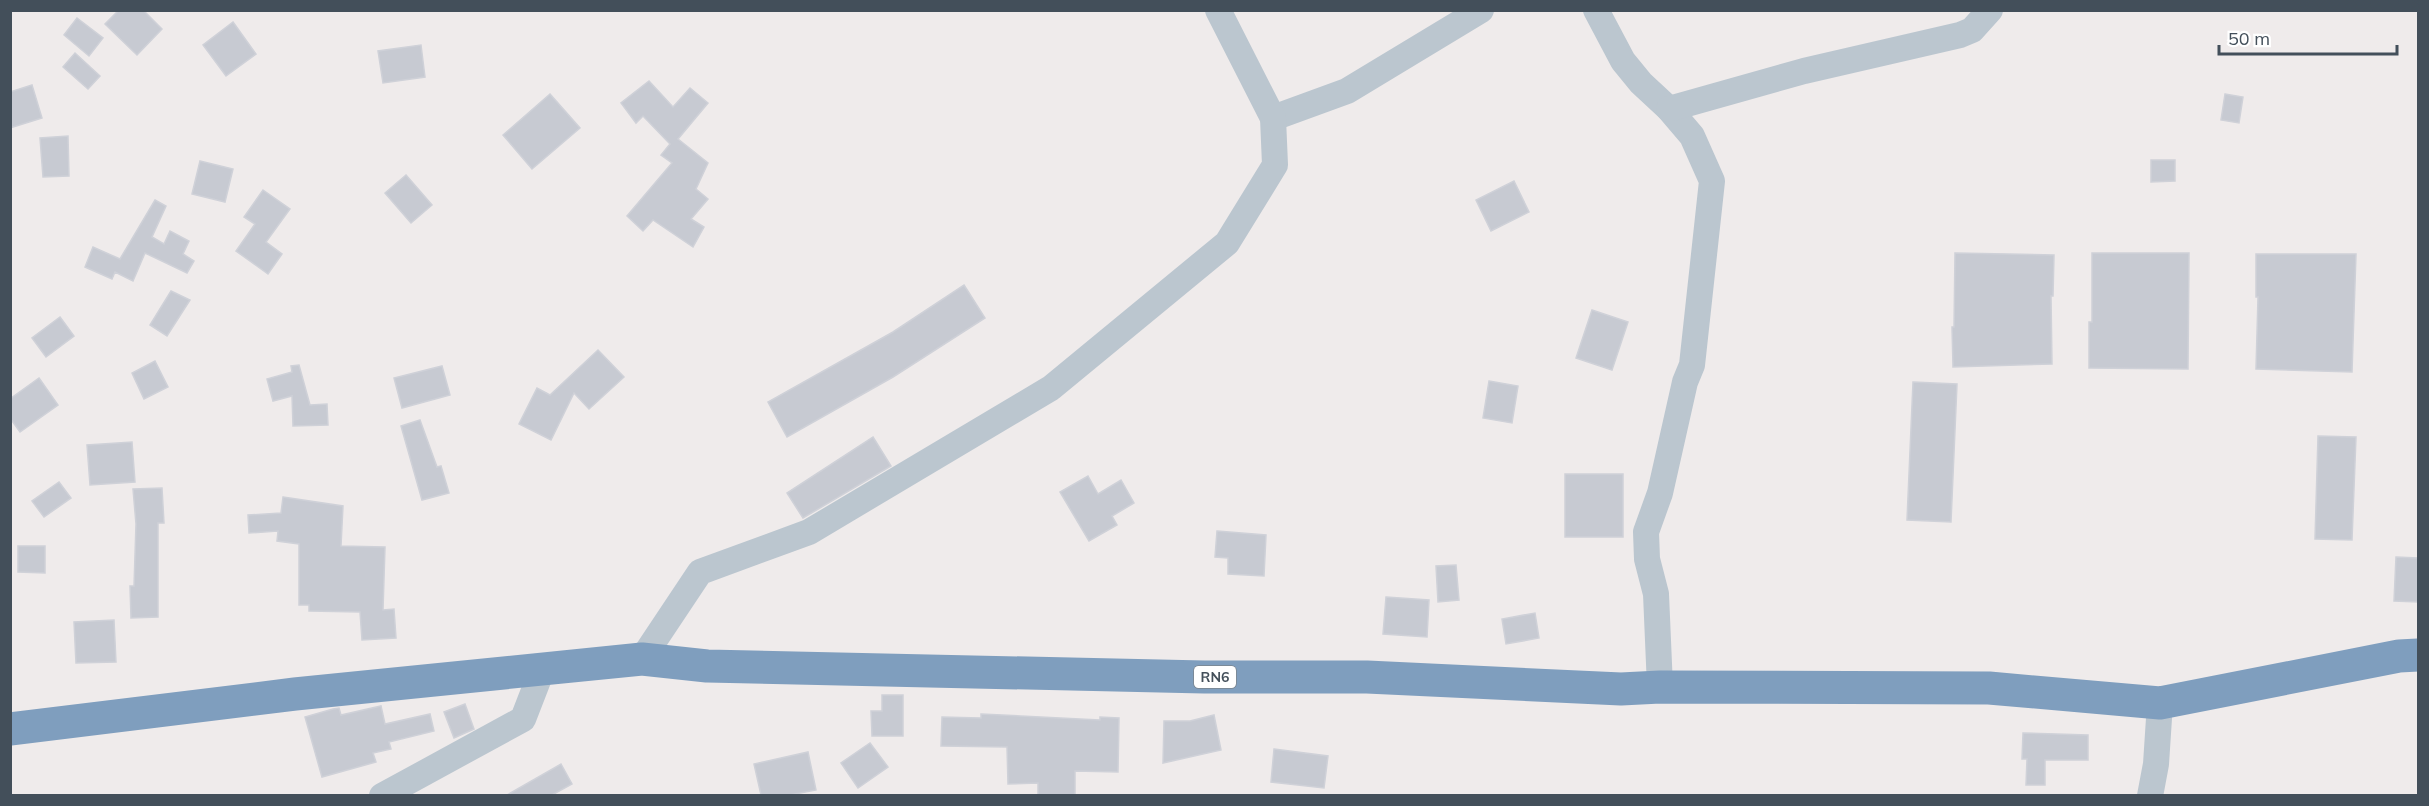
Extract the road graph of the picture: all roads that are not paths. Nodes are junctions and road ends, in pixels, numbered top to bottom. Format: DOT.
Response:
graph roads {
  1 [pos="1218,10"];
  2 [pos="1481,10"];
  3 [pos="1596,10"];
  4 [pos="1990,10"];
  5 [pos="1669,109"];
  6 [pos="1273,118"];
  7 [pos="2418,655"];
  8 [pos="642,658"];
  9 [pos="542,670"];
  10 [pos="1660,687"];
  11 [pos="2160,703"];
  12 [pos="10,729"];
  13 [pos="382,795"];
  14 [pos="2150,795"];
  1 -- 6 [label="street"];
  2 -- 6 [label="street"];
  3 -- 5 [label="street"];
  4 -- 5 [label="street"];
  5 -- 10 [label="street"];
  6 -- 8 [label="street"];
  7 -- 11 [label="highway, RN6"];
  8 -- 9 [label="highway, RN6"];
  8 -- 10 [label="highway, RN6"];
  9 -- 12 [label="highway, RN6"];
  9 -- 13 [label="street"];
  10 -- 11 [label="highway, RN6"];
  11 -- 14 [label="street"];
}
